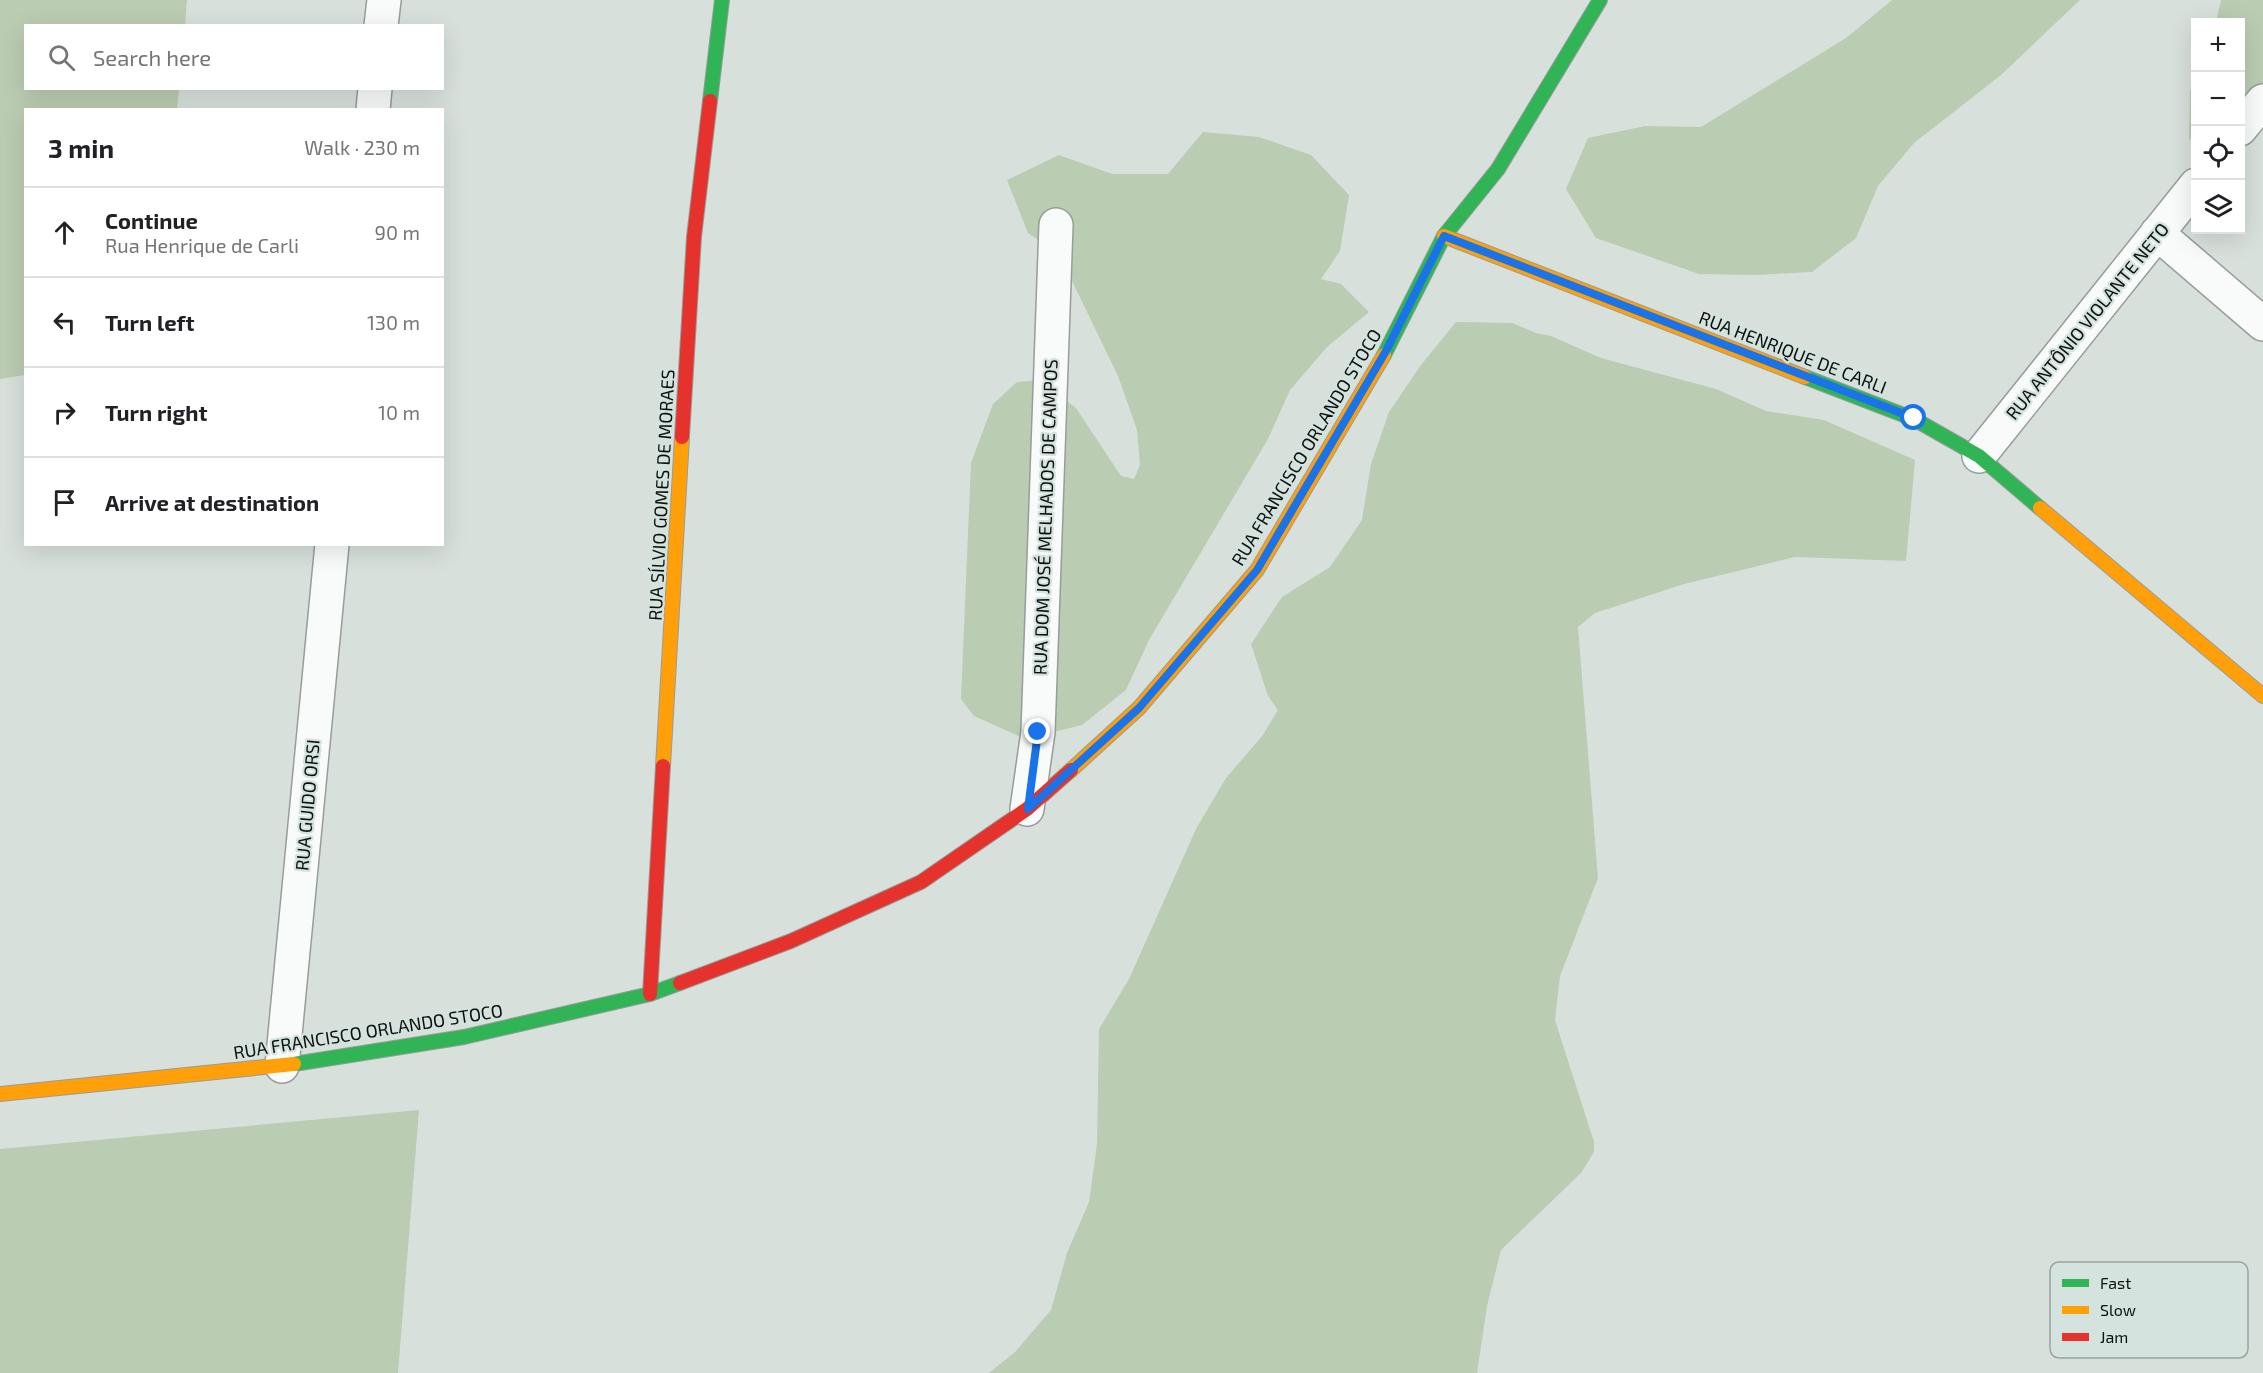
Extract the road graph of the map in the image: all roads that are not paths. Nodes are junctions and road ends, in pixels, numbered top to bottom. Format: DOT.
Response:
graph roads {
  1 [pos="384,0"];
  2 [pos="722,0"];
  3 [pos="1600,0"];
  4 [pos="381,24"];
  5 [pos="375,90"];
  6 [pos="2263,101"];
  7 [pos="373,108"];
  8 [pos="2243,126"];
  9 [pos="2191,191"];
  10 [pos="1056,225"];
  11 [pos="2157,234"];
  12 [pos="1444,236"];
  13 [pos="2263,324"];
  14 [pos="1979,456"];
  15 [pos="332,546"];
  16 [pos="2263,696"];
  17 [pos="1028,809"];
  18 [pos="650,994"];
  19 [pos="282,1066"];
  20 [pos="0,1094"];
  1 -- 4 [label="street"];
  2 -- 18 [label="street, RUA SÍLVIO GOMES DE MORAES"];
  3 -- 12 [label="street, RUA FRANCISCO ORLANDO STOCO"];
  5 -- 7 [label="street"];
  6 -- 8 [label="street"];
  9 -- 11 [label="street, RUA ANTÔNIO VIOLANTE NETO"];
  10 -- 17 [label="street, RUA DOM JOSÉ MELHADOS DE CAMPOS"];
  11 -- 13 [label="street"];
  11 -- 14 [label="street, RUA ANTÔNIO VIOLANTE NETO"];
  12 -- 14 [label="street, RUA HENRIQUE DE CARLI"];
  12 -- 17 [label="street, RUA FRANCISCO ORLANDO STOCO"];
  14 -- 16 [label="street, RUA HENRIQUE DE CARLI"];
  15 -- 19 [label="street, RUA GUIDO ORSI"];
  17 -- 18 [label="street, RUA FRANCISCO ORLANDO STOCO"];
  18 -- 19 [label="street, RUA FRANCISCO ORLANDO STOCO"];
  19 -- 20 [label="street, RUA FRANCISCO ORLANDO STOCO"];
}
